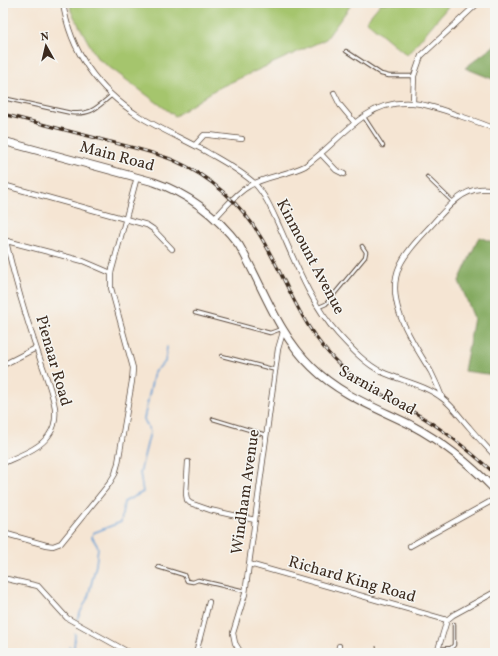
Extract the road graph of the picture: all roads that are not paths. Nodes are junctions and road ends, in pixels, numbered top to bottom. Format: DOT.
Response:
graph roads {
  1 [pos="63,3"];
  2 [pos="478,3"];
  3 [pos="346,51"];
  4 [pos="414,76"];
  5 [pos="334,93"];
  6 [pos="112,95"];
  7 [pos="3,98"];
  8 [pos="413,102"];
  9 [pos="364,116"];
  10 [pos="355,123"];
  11 [pos="495,129"];
  12 [pos="242,139"];
  13 [pos="3,140"];
  14 [pos="195,145"];
  15 [pos="383,146"];
  16 [pos="321,154"];
  17 [pos="344,174"];
  18 [pos="137,177"];
  19 [pos="427,177"];
  20 [pos="254,183"];
  21 [pos="3,185"];
  22 [pos="495,190"];
  23 [pos="454,203"];
  24 [pos="216,218"];
  25 [pos="125,219"];
  26 [pos="5,240"];
  27 [pos="362,246"];
  28 [pos="172,249"];
  29 [pos="111,273"];
  30 [pos="318,307"];
  31 [pos="195,313"];
  32 [pos="282,331"];
  33 [pos="36,348"];
  34 [pos="222,356"];
  35 [pos="3,365"];
  36 [pos="276,370"];
  37 [pos="442,397"];
  38 [pos="213,419"];
  39 [pos="267,435"];
  40 [pos="495,456"];
  41 [pos="188,462"];
  42 [pos="3,463"];
  43 [pos="495,490"];
  44 [pos="495,499"];
  45 [pos="255,520"];
  46 [pos="3,533"];
  47 [pos="410,546"];
  48 [pos="249,564"];
  49 [pos="158,568"];
  50 [pos="7,578"];
  51 [pos="245,591"];
  52 [pos="495,592"];
  53 [pos="209,602"];
  54 [pos="447,620"];
  55 [pos="454,624"];
  56 [pos="339,646"];
  57 [pos="437,651"];
  58 [pos="130,653"];
  59 [pos="196,653"];
  60 [pos="241,653"];
  61 [pos="338,653"];
  1 -- 6 [label="street, Kinmount Avenue"];
  2 -- 4 [label="street"];
  3 -- 4 [label="lane"];
  4 -- 8 [label="street"];
  5 -- 10 [label="street"];
  6 -- 7 [label="lane"];
  6 -- 14 [label="street, Kinmount Avenue"];
  8 -- 9 [label="street"];
  8 -- 11 [label="street"];
  9 -- 10 [label="street"];
  9 -- 15 [label="lane"];
  10 -- 16 [label="street"];
  12 -- 14 [label="street"];
  13 -- 18 [label="main road, Main Road"];
  14 -- 20 [label="street, Kinmount Avenue"];
  16 -- 17 [label="street"];
  16 -- 20 [label="street"];
  18 -- 24 [label="main road, Main Road"];
  18 -- 25 [label="street"];
  19 -- 23 [label="lane"];
  20 -- 24 [label="street"];
  20 -- 30 [label="street, Kinmount Avenue"];
  21 -- 25 [label="street"];
  22 -- 23 [label="street"];
  23 -- 37 [label="street"];
  24 -- 32 [label="main road, Sarnia Road"];
  25 -- 28 [label="street"];
  25 -- 29 [label="street"];
  26 -- 29 [label="street"];
  26 -- 33 [label="street, Pienaar Road"];
  27 -- 30 [label="lane"];
  29 -- 46 [label="street"];
  30 -- 37 [label="street, Kinmount Avenue"];
  31 -- 32 [label="lane"];
  32 -- 36 [label="street, Windham Avenue"];
  32 -- 43 [label="main road, Sarnia Road"];
  33 -- 35 [label="street"];
  33 -- 42 [label="street, Pienaar Road"];
  34 -- 36 [label="lane"];
  36 -- 39 [label="street, Windham Avenue"];
  37 -- 40 [label="street, Kinmount Avenue"];
  38 -- 39 [label="lane"];
  39 -- 45 [label="street, Windham Avenue"];
  41 -- 45 [label="street"];
  44 -- 47 [label="street"];
  45 -- 48 [label="street, Windham Avenue"];
  48 -- 51 [label="street, Windham Avenue"];
  48 -- 54 [label="street, Richard King Road"];
  49 -- 51 [label="lane"];
  50 -- 58 [label="street"];
  51 -- 60 [label="street, Windham Avenue"];
  52 -- 54 [label="street"];
  53 -- 59 [label="street"];
  54 -- 57 [label="street"];
  55 -- 57 [label="lane"];
  56 -- 61 [label="street"];
}
